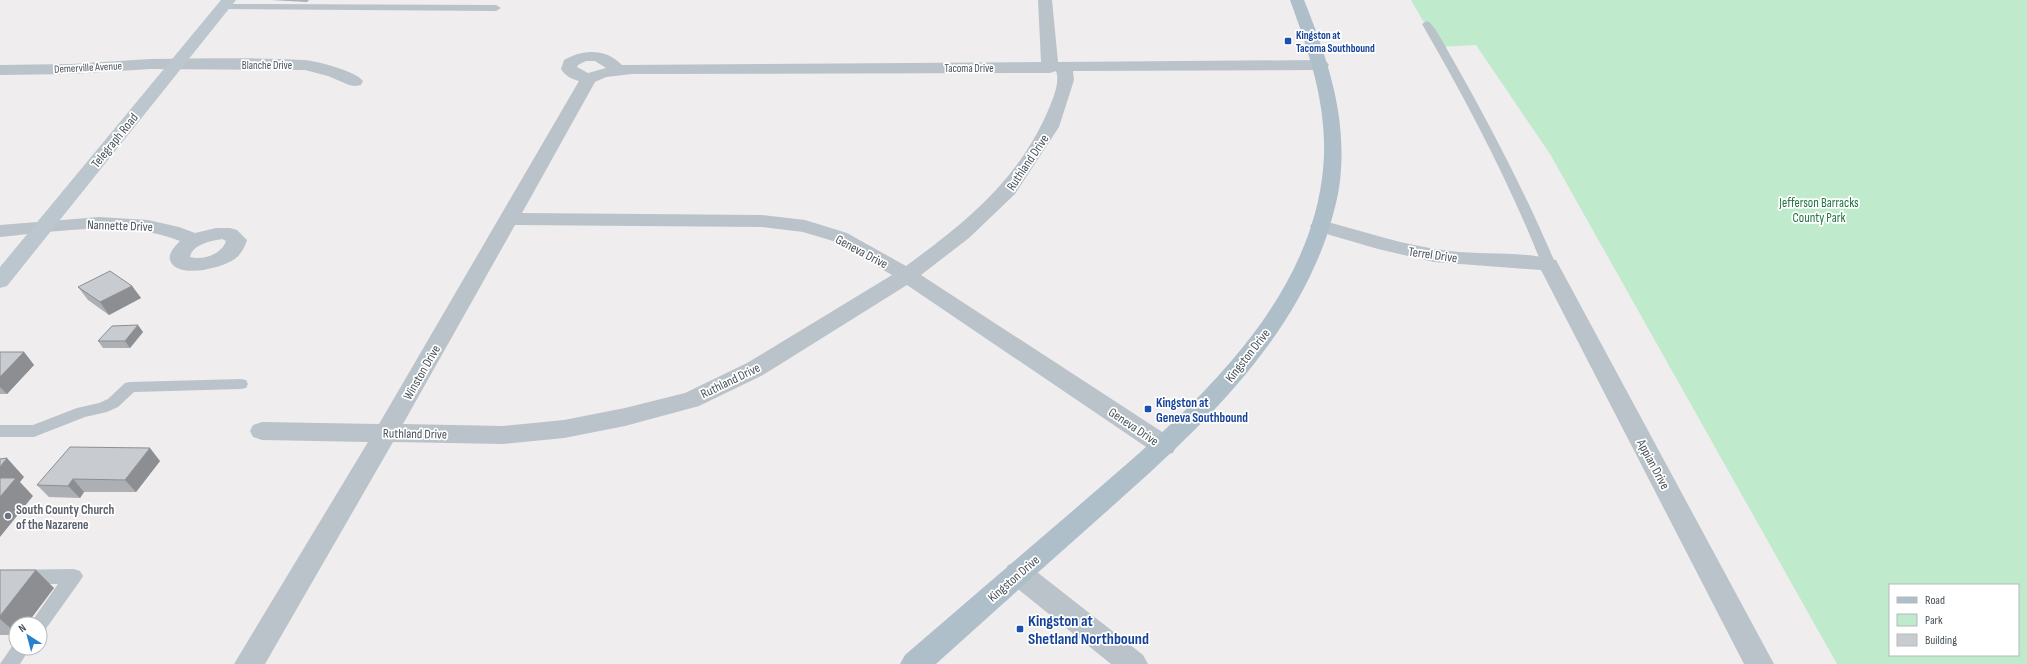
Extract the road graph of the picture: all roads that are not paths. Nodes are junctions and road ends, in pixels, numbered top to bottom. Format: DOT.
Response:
graph roads {
  1 [pos="1045,0"];
  2 [pos="1297,0"];
  3 [pos="226,4"];
  4 [pos="496,8"];
  5 [pos="1427,24"];
  6 [pos="177,64"];
  7 [pos="1321,65"];
  8 [pos="1057,68"];
  9 [pos="0,70"];
  10 [pos="618,70"];
  11 [pos="589,79"];
  12 [pos="355,81"];
  13 [pos="508,219"];
  14 [pos="1320,226"];
  15 [pos="43,228"];
  16 [pos="0,231"];
  17 [pos="195,240"];
  18 [pos="1549,265"];
  19 [pos="907,275"];
  20 [pos="0,281"];
  21 [pos="241,384"];
  22 [pos="262,430"];
  23 [pos="0,431"];
  24 [pos="386,432"];
  25 [pos="1164,446"];
  26 [pos="1018,573"];
  27 [pos="0,577"];
  28 [pos="44,616"];
  29 [pos="249,664"];
  30 [pos="915,664"];
  31 [pos="1133,664"];
  32 [pos="1759,664"];
  1 -- 8 [label="street, Ruthland Drive"];
  2 -- 7 [label="main road, Kingston Drive"];
  3 -- 4 [label="lane"];
  3 -- 6 [label="main road, Telegraph Road"];
  5 -- 18 [label="lane"];
  6 -- 9 [label="street, Demerville Avenue"];
  6 -- 12 [label="street, Blanche Drive"];
  6 -- 15 [label="main road, Telegraph Road"];
  7 -- 8 [label="street, Tacoma Drive"];
  7 -- 14 [label="main road, Kingston Drive"];
  8 -- 10 [label="street, Tacoma Drive"];
  8 -- 19 [label="street, Ruthland Drive"];
  10 -- 11 [label="street, Tacoma Drive"];
  10 -- 11 [label="street"];
  11 -- 13 [label="street, Winston Drive"];
  13 -- 19 [label="street, Geneva Drive"];
  13 -- 24 [label="street, Winston Drive"];
  14 -- 18 [label="street, Terrel Drive"];
  14 -- 25 [label="main road, Kingston Drive"];
  15 -- 16 [label="street, Nannette Drive"];
  15 -- 17 [label="street, Nannette Drive"];
  15 -- 20 [label="main road, Telegraph Road"];
  18 -- 32 [label="street, Appian Drive"];
  19 -- 24 [label="street, Ruthland Drive"];
  19 -- 25 [label="street, Geneva Drive"];
  21 -- 23 [label="lane"];
  22 -- 24 [label="street, Ruthland Drive"];
  24 -- 29 [label="street, Winston Drive"];
  25 -- 26 [label="main road, Kingston Drive"];
  26 -- 30 [label="main road, Kingston Drive"];
  26 -- 31 [label="street"];
  27 -- 28 [label="lane"];
}
